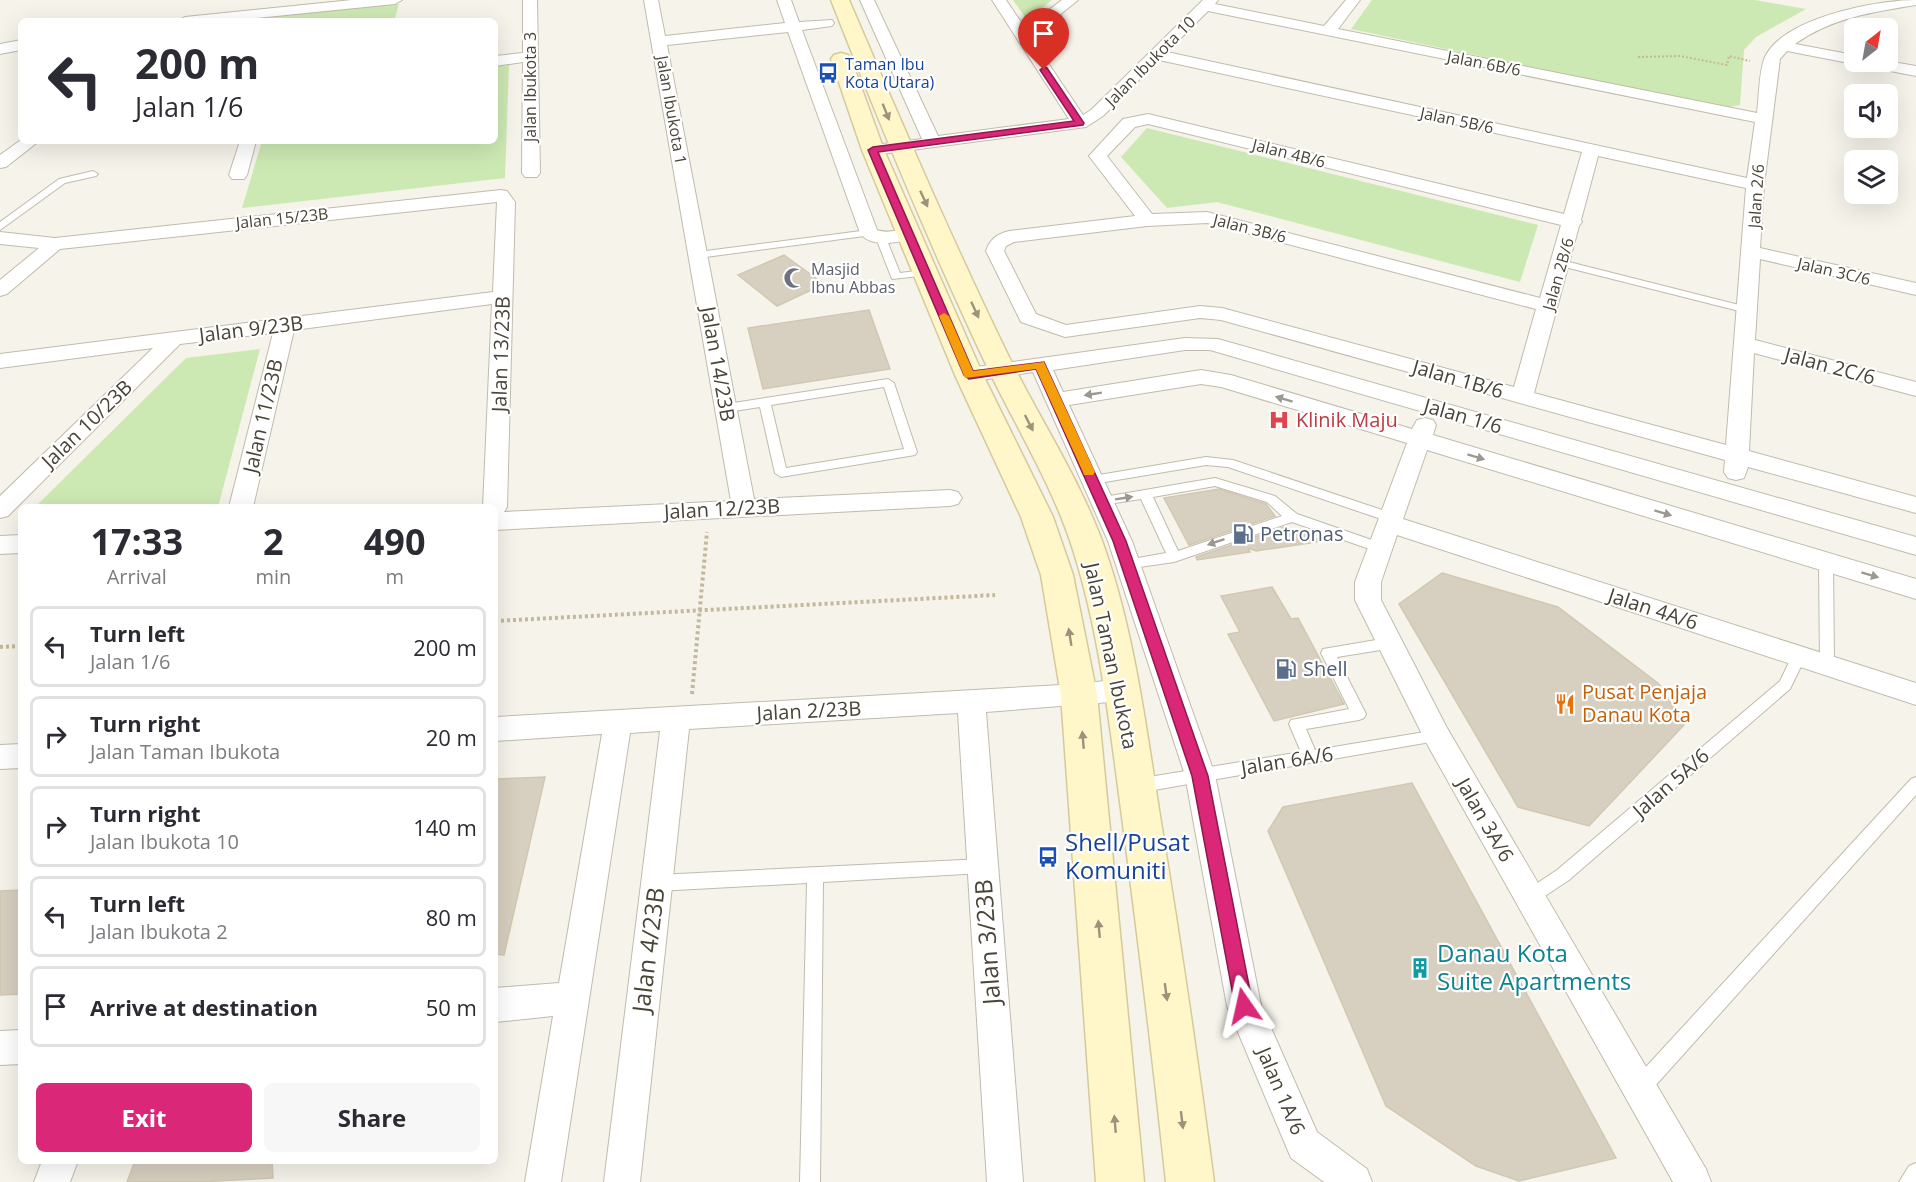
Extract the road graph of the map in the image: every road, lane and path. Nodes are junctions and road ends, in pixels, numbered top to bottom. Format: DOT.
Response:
graph roads {
  1 [pos="394,0"];
  2 [pos="530,0"];
  3 [pos="651,0"];
  4 [pos="784,0"];
  5 [pos="867,0"];
  6 [pos="999,0"];
  7 [pos="1071,0"];
  8 [pos="1353,0"];
  9 [pos="1916,1"];
  10 [pos="1208,3"];
  11 [pos="309,5"];
  12 [pos="830,10"];
  13 [pos="208,18"];
  14 [pos="794,27"];
  15 [pos="1327,32"];
  16 [pos="1020,34"];
  17 [pos="659,41"];
  18 [pos="18,46"];
  19 [pos="1782,46"];
  20 [pos="0,50"];
  21 [pos="1158,55"];
  22 [pos="530,57"];
  23 [pos="1638,57"];
  24 [pos="1844,58"];
  25 [pos="498,61"];
  26 [pos="1772,66"];
  27 [pos="1898,69"];
  28 [pos="1916,72"];
  29 [pos="1763,119"];
  30 [pos="1080,123"];
  31 [pos="932,142"];
  32 [pos="27,144"];
  33 [pos="247,144"];
  34 [pos="900,146"];
  35 [pos="1592,149"];
  36 [pos="873,150"];
  37 [pos="0,163"];
  38 [pos="531,173"];
  39 [pos="93,174"];
  40 [pos="238,175"];
  41 [pos="1755,185"];
  42 [pos="506,202"];
  43 [pos="692,220"];
  44 [pos="1147,220"];
  45 [pos="1573,222"];
  46 [pos="0,227"];
  47 [pos="909,234"];
  48 [pos="875,235"];
  49 [pos="0,238"];
  50 [pos="55,244"];
  51 [pos="1752,252"];
  52 [pos="698,255"];
  53 [pos="1561,264"];
  54 [pos="925,273"];
  55 [pos="1916,289"];
  56 [pos="0,290"];
  57 [pos="1013,290"];
  58 [pos="503,297"];
  59 [pos="1549,306"];
  60 [pos="1747,310"];
  61 [pos="285,325"];
  62 [pos="174,339"];
  63 [pos="1744,344"];
  64 [pos="0,361"];
  65 [pos="1040,365"];
  66 [pos="1002,370"];
  67 [pos="969,375"];
  68 [pos="1916,389"];
  69 [pos="1522,397"];
  70 [pos="1056,400"];
  71 [pos="765,402"];
  72 [pos="727,408"];
  73 [pos="1432,408"];
  74 [pos="1420,440"];
  75 [pos="1737,455"];
  76 [pos="1098,491"];
  77 [pos="1734,493"];
  78 [pos="1145,494"];
  79 [pos="950,498"];
  80 [pos="243,504"];
  81 [pos="495,504"];
  82 [pos="1916,505"];
  83 [pos="744,508"];
  84 [pos="0,510"];
  85 [pos="709,510"];
  86 [pos="1292,517"];
  87 [pos="498,520"];
  88 [pos="1387,530"];
  89 [pos="18,544"];
  90 [pos="0,545"];
  91 [pos="1916,546"];
  92 [pos="1174,557"];
  93 [pos="1826,562"];
  94 [pos="1126,564"];
  95 [pos="1916,588"];
  96 [pos="995,595"];
  97 [pos="700,610"];
  98 [pos="498,621"];
  99 [pos="1388,644"];
  100 [pos="18,646"];
  101 [pos="0,647"];
  102 [pos="1798,656"];
  103 [pos="1827,665"];
  104 [pos="1122,690"];
  105 [pos="1916,694"];
  106 [pos="1079,695"];
  107 [pos="971,701"];
  108 [pos="683,718"];
  109 [pos="618,722"];
  110 [pos="498,729"];
  111 [pos="1437,736"];
  112 [pos="18,756"];
  113 [pos="0,757"];
  114 [pos="1311,757"];
  115 [pos="1200,776"];
  116 [pos="1916,784"];
  117 [pos="1136,786"];
  118 [pos="982,866"];
  119 [pos="815,875"];
  120 [pos="657,883"];
  121 [pos="1530,897"];
  122 [pos="572,998"];
  123 [pos="498,1005"];
  124 [pos="18,1047"];
  125 [pos="0,1048"];
  126 [pos="1640,1088"];
  127 [pos="59,1164"];
  128 [pos="1916,1173"];
  129 [pos="52,1182"];
  130 [pos="543,1182"];
  131 [pos="622,1182"];
  132 [pos="810,1182"];
  133 [pos="1005,1182"];
  134 [pos="1120,1182"];
  135 [pos="1190,1182"];
  136 [pos="1354,1182"];
  137 [pos="1693,1182"];
  138 [pos="1909,1182"];
  1 -- 11 [label="street"];
  2 -- 22 [label="street, Jalan Ibukota 3"];
  3 -- 17 [label="street, Jalan Ibukota 1"];
  4 -- 14 [label="street"];
  5 -- 31 [label="street"];
  6 -- 16 [label="street"];
  7 -- 16 [label="street"];
  8 -- 15 [label="street"];
  9 -- 19 [label="street"];
  10 -- 15 [label="street, Jalan 6B/6"];
  10 -- 21 [label="street, Jalan Ibukota 10"];
  11 -- 13 [label="street"];
  12 -- 14 [label="street"];
  12 -- 34 [label="main road, Jalan Taman Ibukota, one-way"];
  12 -- 36 [label="main road, Jalan Taman Ibukota"];
  14 -- 17 [label="street"];
  14 -- 48 [label="street"];
  15 -- 29 [label="street, Jalan 6B/6"];
  16 -- 30 [label="street"];
  17 -- 43 [label="street, Jalan Ibukota 1"];
  18 -- 20 [label="street"];
  19 -- 24 [label="street"];
  19 -- 26 [label="street, Jalan 2/6"];
  21 -- 30 [label="street, Jalan Ibukota 10"];
  21 -- 35 [label="street, Jalan 5B/6"];
  22 -- 25 [label="street"];
  22 -- 38 [label="street, Jalan Ibukota 3"];
  23 -- 26 [label="path"];
  26 -- 29 [label="street, Jalan 2/6"];
  27 -- 28 [label="street"];
  29 -- 41 [label="street, Jalan 2/6"];
  30 -- 31 [label="street, Jalan Ibukota 10"];
  31 -- 34 [label="street, Jalan Ibukota 10"];
  32 -- 37 [label="street"];
  33 -- 40 [label="street"];
  34 -- 36 [label="street, Jalan Ibukota 10"];
  34 -- 66 [label="main road, Jalan Taman Ibukota, one-way"];
  35 -- 41 [label="street, Jalan 5B/6"];
  35 -- 45 [label="street, Jalan 2B/6"];
  36 -- 47 [label="main road, Jalan Taman Ibukota"];
  39 -- 46 [label="lane"];
  41 -- 51 [label="street, Jalan 2/6"];
  42 -- 50 [label="street, Jalan 15/23B"];
  42 -- 58 [label="street, Jalan 13/23B"];
  43 -- 52 [label="street, Jalan 14/23B"];
  44 -- 45 [label="street, Jalan 4B/6"];
  44 -- 57 [label="street, Jalan 3B/6"];
  44 -- 59 [label="street, Jalan 3B/6"];
  45 -- 53 [label="street, Jalan 2B/6"];
  47 -- 48 [label="street"];
  47 -- 54 [label="main road, Jalan Taman Ibukota"];
  48 -- 52 [label="lane"];
  48 -- 54 [label="lane"];
  49 -- 50 [label="street"];
  50 -- 56 [label="street"];
  51 -- 55 [label="street, Jalan 3C/6"];
  51 -- 60 [label="street, Jalan 2/6"];
  52 -- 72 [label="street, Jalan 14/23B"];
  53 -- 59 [label="street, Jalan 2B/6"];
  53 -- 60 [label="lane"];
  54 -- 67 [label="main road, Jalan Taman Ibukota"];
  57 -- 69 [label="street, Jalan 1B/6"];
  58 -- 61 [label="street, Jalan 9/23B"];
  58 -- 81 [label="street, Jalan 13/23B"];
  59 -- 69 [label="street, Jalan 2B/6"];
  60 -- 63 [label="street, Jalan 2/6"];
  61 -- 62 [label="street, Jalan 9/23B"];
  61 -- 80 [label="street, Jalan 11/23B"];
  62 -- 64 [label="street, Jalan 9/23B"];
  62 -- 84 [label="street, Jalan 10/23B"];
  63 -- 68 [label="street, Jalan 2C/6"];
  63 -- 75 [label="street, Jalan 2/6"];
  65 -- 66 [label="street, Jalan 1/6"];
  65 -- 70 [label="street, Jalan 1A/6"];
  65 -- 73 [label="street, Jalan 1/6"];
  66 -- 67 [label="street, Jalan 1/6"];
  66 -- 104 [label="main road, Jalan Taman Ibukota, one-way"];
  106 -- 67 [label="main road, Jalan Taman Ibukota, one-way"];
  69 -- 75 [label="street, Jalan 1B/6"];
  74 -- 70 [label="street, one-way"];
  70 -- 76 [label="street, Jalan 1A/6"];
  71 -- 71 [label="lane"];
  71 -- 72 [label="lane"];
  72 -- 83 [label="street, Jalan 14/23B"];
  73 -- 74 [label="street, Jalan 3A/6"];
  73 -- 77 [label="street, Jalan 1/6"];
  74 -- 88 [label="street, Jalan 3A/6"];
  74 -- 93 [label="street, one-way"];
  75 -- 77 [label="street, Jalan 2/6"];
  75 -- 82 [label="street, Jalan 1B/6"];
  76 -- 78 [label="lane, one-way"];
  76 -- 88 [label="lane"];
  76 -- 94 [label="street, Jalan 1A/6"];
  77 -- 91 [label="street, Jalan 1/6"];
  78 -- 86 [label="lane"];
  78 -- 92 [label="lane"];
  79 -- 83 [label="street, Jalan 12/23B"];
  83 -- 85 [label="street, Jalan 12/23B"];
  85 -- 87 [label="street, Jalan 12/23B"];
  85 -- 97 [label="path"];
  86 -- 88 [label="lane"];
  86 -- 92 [label="lane, one-way"];
  88 -- 99 [label="street, Jalan 3A/6"];
  88 -- 102 [label="street, Jalan 4A/6"];
  89 -- 90 [label="street"];
  92 -- 94 [label="lane"];
  93 -- 95 [label="street, one-way"];
  93 -- 103 [label="lane"];
  94 -- 115 [label="street, Jalan 1A/6"];
  96 -- 97 [label="path"];
  97 -- 98 [label="path"];
  97 -- 108 [label="path"];
  99 -- 111 [label="street, Jalan 3A/6"];
  99 -- 114 [label="lane"];
  100 -- 101 [label="path"];
  102 -- 103 [label="street, Jalan 4A/6"];
  102 -- 121 [label="lane, Jalan 5A/6"];
  103 -- 105 [label="street, Jalan 4A/6"];
  104 -- 106 [label="street, Jalan 2/23B"];
  104 -- 117 [label="main road, Jalan Taman Ibukota"];
  106 -- 107 [label="street, Jalan 2/23B"];
  134 -- 106 [label="main road, Jalan Taman Ibukota, one-way"];
  107 -- 108 [label="street, Jalan 2/23B"];
  107 -- 118 [label="street, Jalan 3/23B"];
  108 -- 109 [label="street, Jalan 2/23B"];
  108 -- 120 [label="street, Jalan 4/23B"];
  109 -- 110 [label="street, Jalan 2/23B"];
  109 -- 122 [label="street"];
  111 -- 114 [label="lane, Jalan 6A/6"];
  111 -- 121 [label="street, Jalan 3A/6"];
  112 -- 113 [label="street"];
  114 -- 115 [label="lane, Jalan 6A/6"];
  115 -- 117 [label="lane, Jalan 6A/6"];
  115 -- 136 [label="street, Jalan 1A/6"];
  116 -- 126 [label="lane"];
  117 -- 135 [label="main road, Jalan Taman Ibukota, one-way"];
  118 -- 119 [label="lane"];
  118 -- 133 [label="street, Jalan 3/23B"];
  119 -- 120 [label="lane"];
  119 -- 132 [label="lane"];
  120 -- 131 [label="street, Jalan 4/23B"];
  121 -- 126 [label="street, Jalan 3A/6"];
  122 -- 123 [label="street"];
  122 -- 130 [label="street"];
  124 -- 125 [label="street"];
  126 -- 137 [label="street, Jalan 3A/6"];
  127 -- 129 [label="street"];
  128 -- 138 [label="lane"];
}
